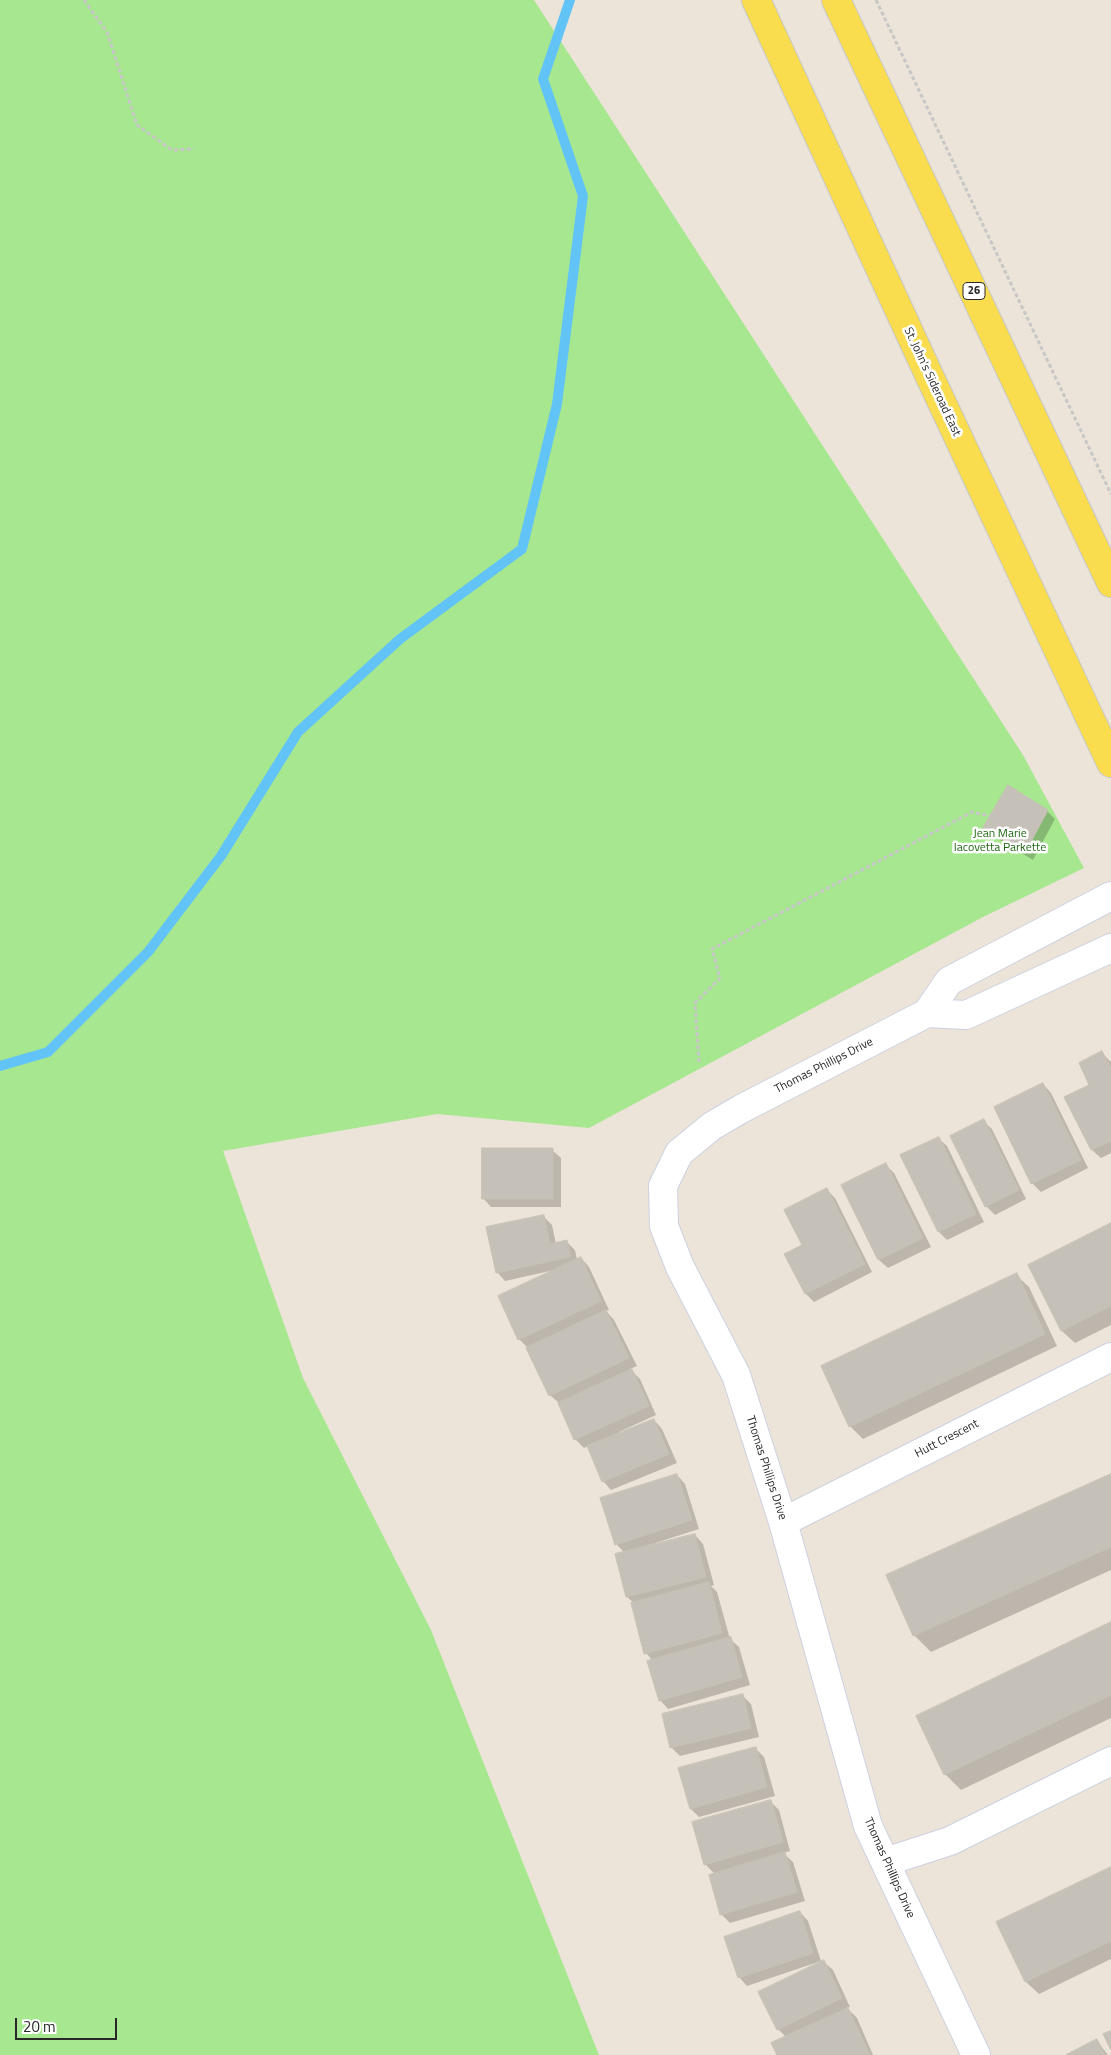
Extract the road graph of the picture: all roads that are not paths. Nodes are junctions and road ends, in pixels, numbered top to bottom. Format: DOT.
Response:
graph roads {
  1 [pos="756,0"];
  2 [pos="836,0"];
  3 [pos="1111,583"];
  4 [pos="1111,763"];
  5 [pos="1111,896"];
  6 [pos="1111,948"];
  7 [pos="927,1013"];
  8 [pos="1111,1357"];
  9 [pos="784,1522"];
  10 [pos="1111,1761"];
  11 [pos="885,1862"];
  12 [pos="976,2055"];
  1 -- 4 [label="main road, St. John's Sideroad East"];
  2 -- 3 [label="main road, 26"];
  5 -- 7 [label="street, Thomas Phillips Drive"];
  6 -- 7 [label="street"];
  7 -- 9 [label="street, Thomas Phillips Drive"];
  8 -- 9 [label="street, Hutt Crescent"];
  9 -- 11 [label="street, Thomas Phillips Drive"];
  10 -- 11 [label="street"];
  11 -- 12 [label="street, Thomas Phillips Drive"];
}
